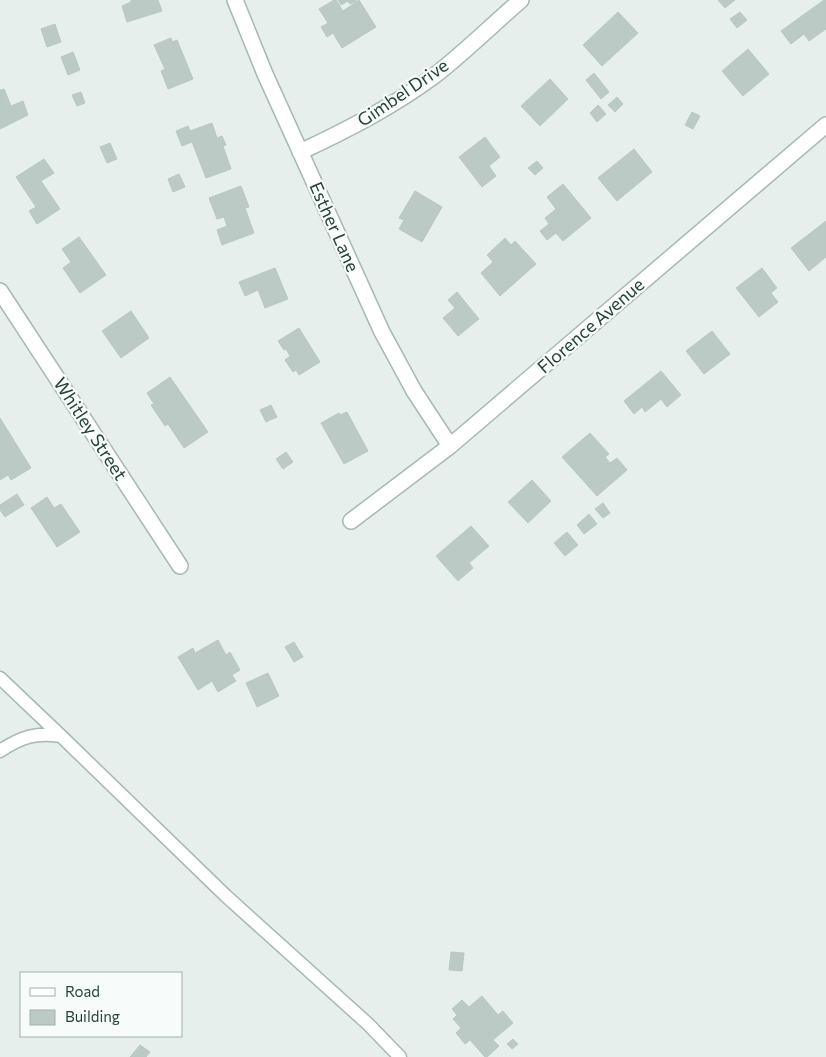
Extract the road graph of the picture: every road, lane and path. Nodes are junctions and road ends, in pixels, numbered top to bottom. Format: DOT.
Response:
graph roads {
  1 [pos="235,0"];
  2 [pos="521,0"];
  3 [pos="826,125"];
  4 [pos="300,152"];
  5 [pos="0,291"];
  6 [pos="450,446"];
  7 [pos="351,521"];
  8 [pos="180,566"];
  9 [pos="0,678"];
  10 [pos="61,736"];
  11 [pos="0,751"];
  12 [pos="400,1057"];
  1 -- 4 [label="street, Esther Lane"];
  2 -- 4 [label="street, Gimbel Drive"];
  3 -- 6 [label="street, Florence Avenue"];
  4 -- 6 [label="street, Esther Lane"];
  5 -- 8 [label="street, Whitley Street"];
  6 -- 7 [label="street, Florence Avenue"];
  9 -- 10 [label="lane"];
  10 -- 11 [label="lane"];
  10 -- 12 [label="lane"];
}
